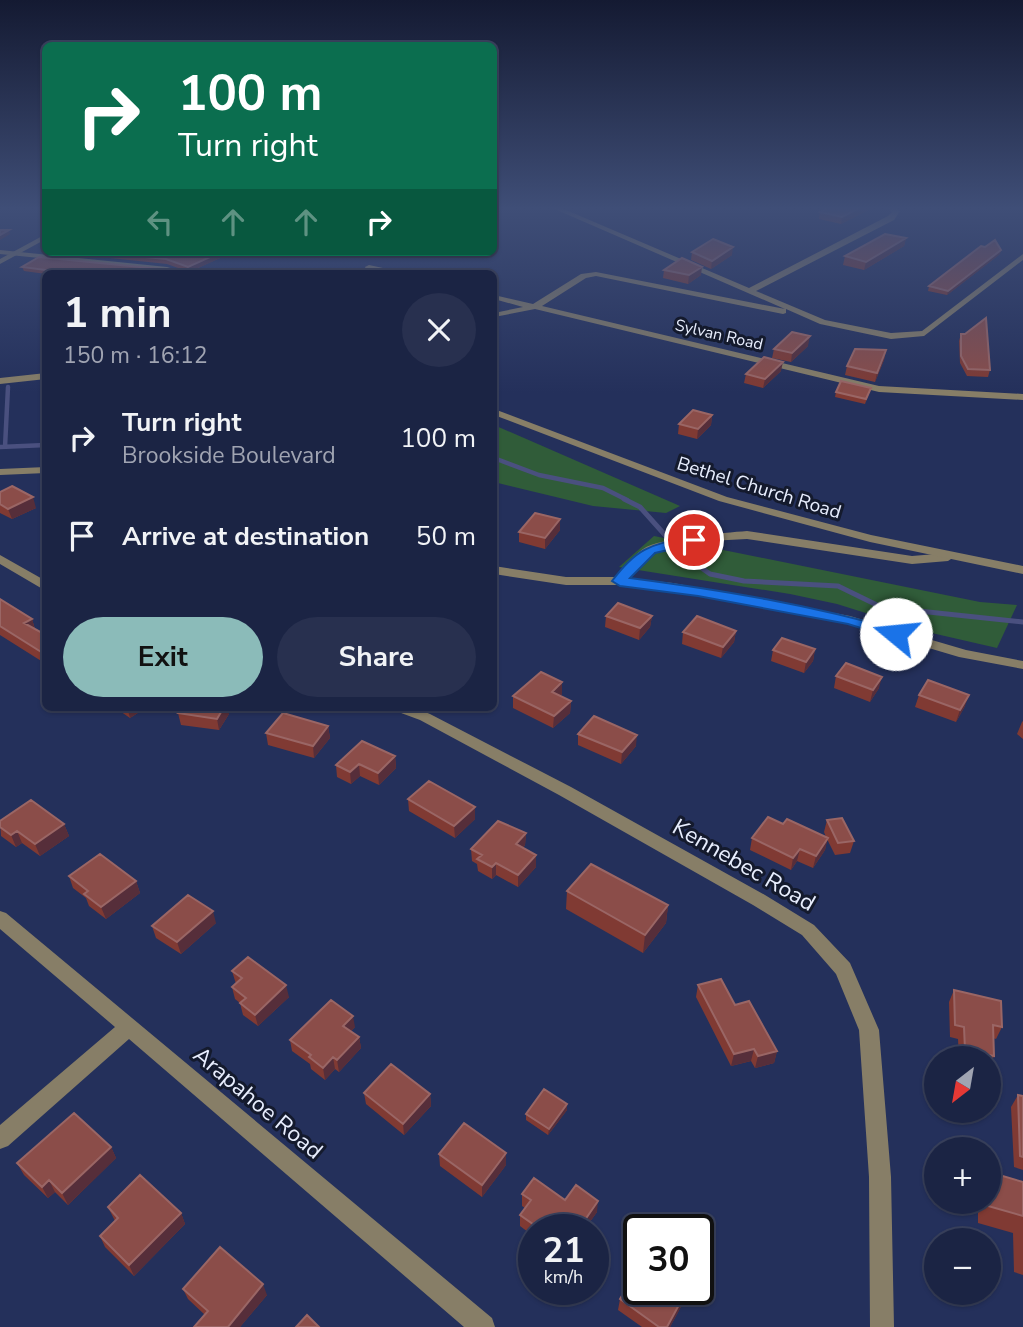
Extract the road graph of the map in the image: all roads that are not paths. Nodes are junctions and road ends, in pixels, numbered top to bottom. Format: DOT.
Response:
graph roads {
  1 [pos="699,269"];
  2 [pos="791,269"];
  3 [pos="1006,269"];
  4 [pos="749,290"];
  5 [pos="760,295"];
  6 [pos="497,298"];
  7 [pos="742,304"];
  8 [pos="534,307"];
  9 [pos="497,314"];
  10 [pos="805,315"];
  11 [pos="42,376"];
  12 [pos="0,381"];
  13 [pos="1023,397"];
  14 [pos="497,413"];
  15 [pos="42,470"];
  16 [pos="0,472"];
  17 [pos="948,557"];
  18 [pos="0,559"];
  19 [pos="497,570"];
  20 [pos="1023,570"];
  21 [pos="620,581"];
  22 [pos="42,585"];
  23 [pos="1023,665"];
  24 [pos="409,711"];
  25 [pos="0,918"];
  26 [pos="128,1028"];
  27 [pos="0,1139"];
  28 [pos="483,1327"];
  29 [pos="881,1327"];
  1 -- 4 [label="street"];
  2 -- 4 [label="street"];
  3 -- 10 [label="street"];
  4 -- 5 [label="street"];
  5 -- 7 [label="street"];
  5 -- 10 [label="street"];
  6 -- 8 [label="street, Sylvan Road"];
  7 -- 8 [label="street"];
  7 -- 10 [label="street"];
  8 -- 9 [label="street"];
  8 -- 13 [label="street, Sylvan Road"];
  11 -- 12 [label="street"];
  14 -- 17 [label="street, Bethel Church Road"];
  15 -- 16 [label="street"];
  17 -- 20 [label="street, Bethel Church Road"];
  17 -- 21 [label="street"];
  18 -- 22 [label="street"];
  19 -- 21 [label="street"];
  21 -- 23 [label="street"];
  24 -- 29 [label="street, Kennebec Road"];
  25 -- 26 [label="street, Arapahoe Road"];
  26 -- 27 [label="street"];
  26 -- 28 [label="street, Arapahoe Road"];
}
